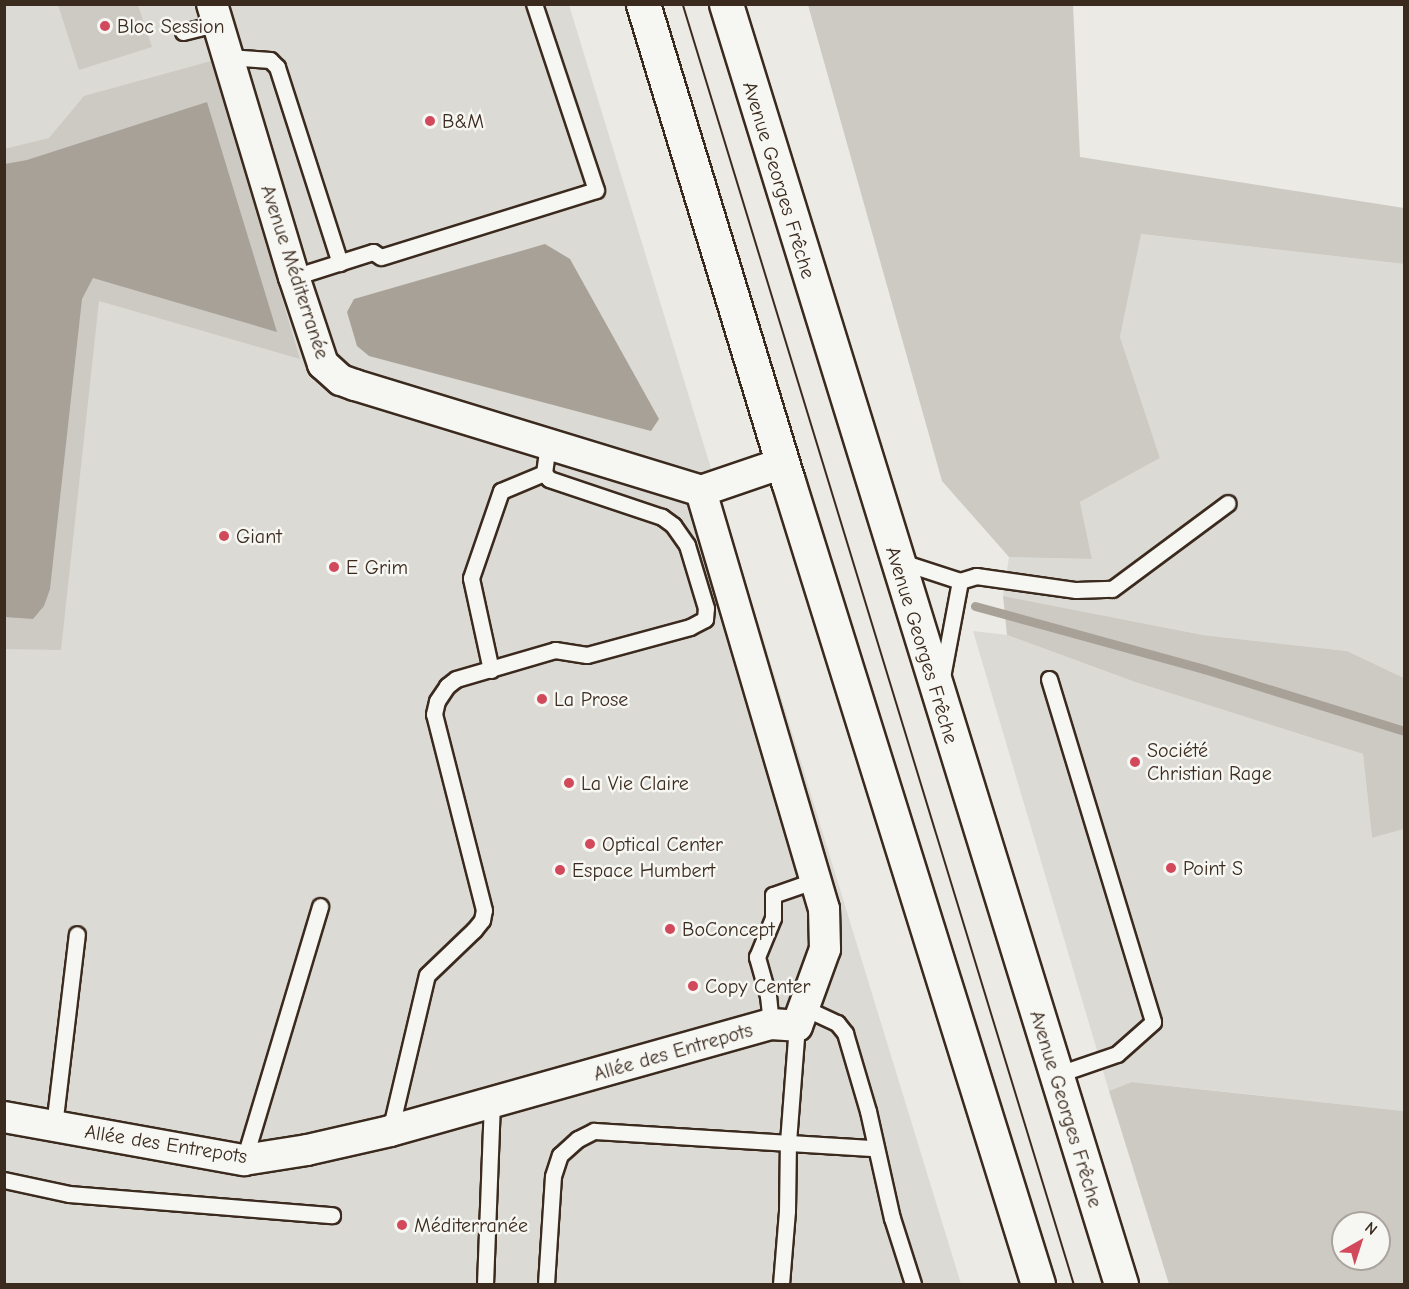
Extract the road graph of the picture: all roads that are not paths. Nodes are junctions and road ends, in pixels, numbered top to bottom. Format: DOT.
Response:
graph roads {
  1 [pos="534,4"];
  2 [pos="643,4"];
  3 [pos="726,4"];
  4 [pos="215,14"];
  5 [pos="183,32"];
  6 [pos="228,57"];
  7 [pos="340,262"];
  8 [pos="294,277"];
  9 [pos="548,443"];
  10 [pos="783,463"];
  11 [pos="544,473"];
  12 [pos="701,491"];
  13 [pos="1228,503"];
  14 [pos="896,560"];
  15 [pos="960,581"];
  16 [pos="491,670"];
  17 [pos="1049,679"];
  18 [pos="938,698"];
  19 [pos="816,880"];
  20 [pos="320,906"];
  21 [pos="77,934"];
  22 [pos="790,1020"];
  23 [pos="1056,1075"];
  24 [pos="492,1103"];
  25 [pos="4,1117"];
  26 [pos="54,1126"];
  27 [pos="390,1131"];
  28 [pos="788,1142"];
  29 [pos="875,1148"];
  30 [pos="244,1160"];
  31 [pos="4,1180"];
  32 [pos="332,1215"];
  33 [pos="485,1284"];
  34 [pos="546,1284"];
  35 [pos="781,1284"];
  36 [pos="913,1284"];
  37 [pos="1038,1284"];
  38 [pos="1121,1284"];
  1 -- 7 [label="lane"];
  2 -- 10 [label="main road"];
  3 -- 14 [label="main road, Avenue Georges Frêche"];
  4 -- 5 [label="lane"];
  4 -- 6 [label="street, Avenue Méditerranée"];
  6 -- 7 [label="lane"];
  6 -- 8 [label="street, Avenue Méditerranée"];
  7 -- 8 [label="lane"];
  8 -- 9 [label="street, Avenue Méditerranée"];
  9 -- 11 [label="lane"];
  9 -- 12 [label="street, Avenue Méditerranée"];
  10 -- 12 [label="street"];
  10 -- 37 [label="main road"];
  11 -- 16 [label="lane"];
  11 -- 16 [label="lane"];
  12 -- 19 [label="street"];
  13 -- 15 [label="lane"];
  14 -- 15 [label="lane"];
  14 -- 18 [label="main road, Avenue Georges Frêche"];
  15 -- 18 [label="lane"];
  16 -- 27 [label="lane"];
  17 -- 23 [label="lane"];
  18 -- 23 [label="main road, Avenue Georges Frêche"];
  19 -- 22 [label="street"];
  19 -- 22 [label="lane"];
  20 -- 30 [label="lane"];
  21 -- 26 [label="lane"];
  22 -- 24 [label="street, Allée des Entrepots"];
  22 -- 28 [label="lane"];
  22 -- 29 [label="lane"];
  23 -- 38 [label="main road, Avenue Georges Frêche"];
  24 -- 27 [label="street, Allée des Entrepots"];
  24 -- 33 [label="lane"];
  25 -- 26 [label="street, Allée des Entrepots"];
  26 -- 30 [label="street, Allée des Entrepots"];
  27 -- 30 [label="street, Allée des Entrepots"];
  28 -- 29 [label="lane"];
  28 -- 34 [label="lane"];
  28 -- 35 [label="lane"];
  29 -- 36 [label="lane"];
  31 -- 32 [label="lane"];
}
